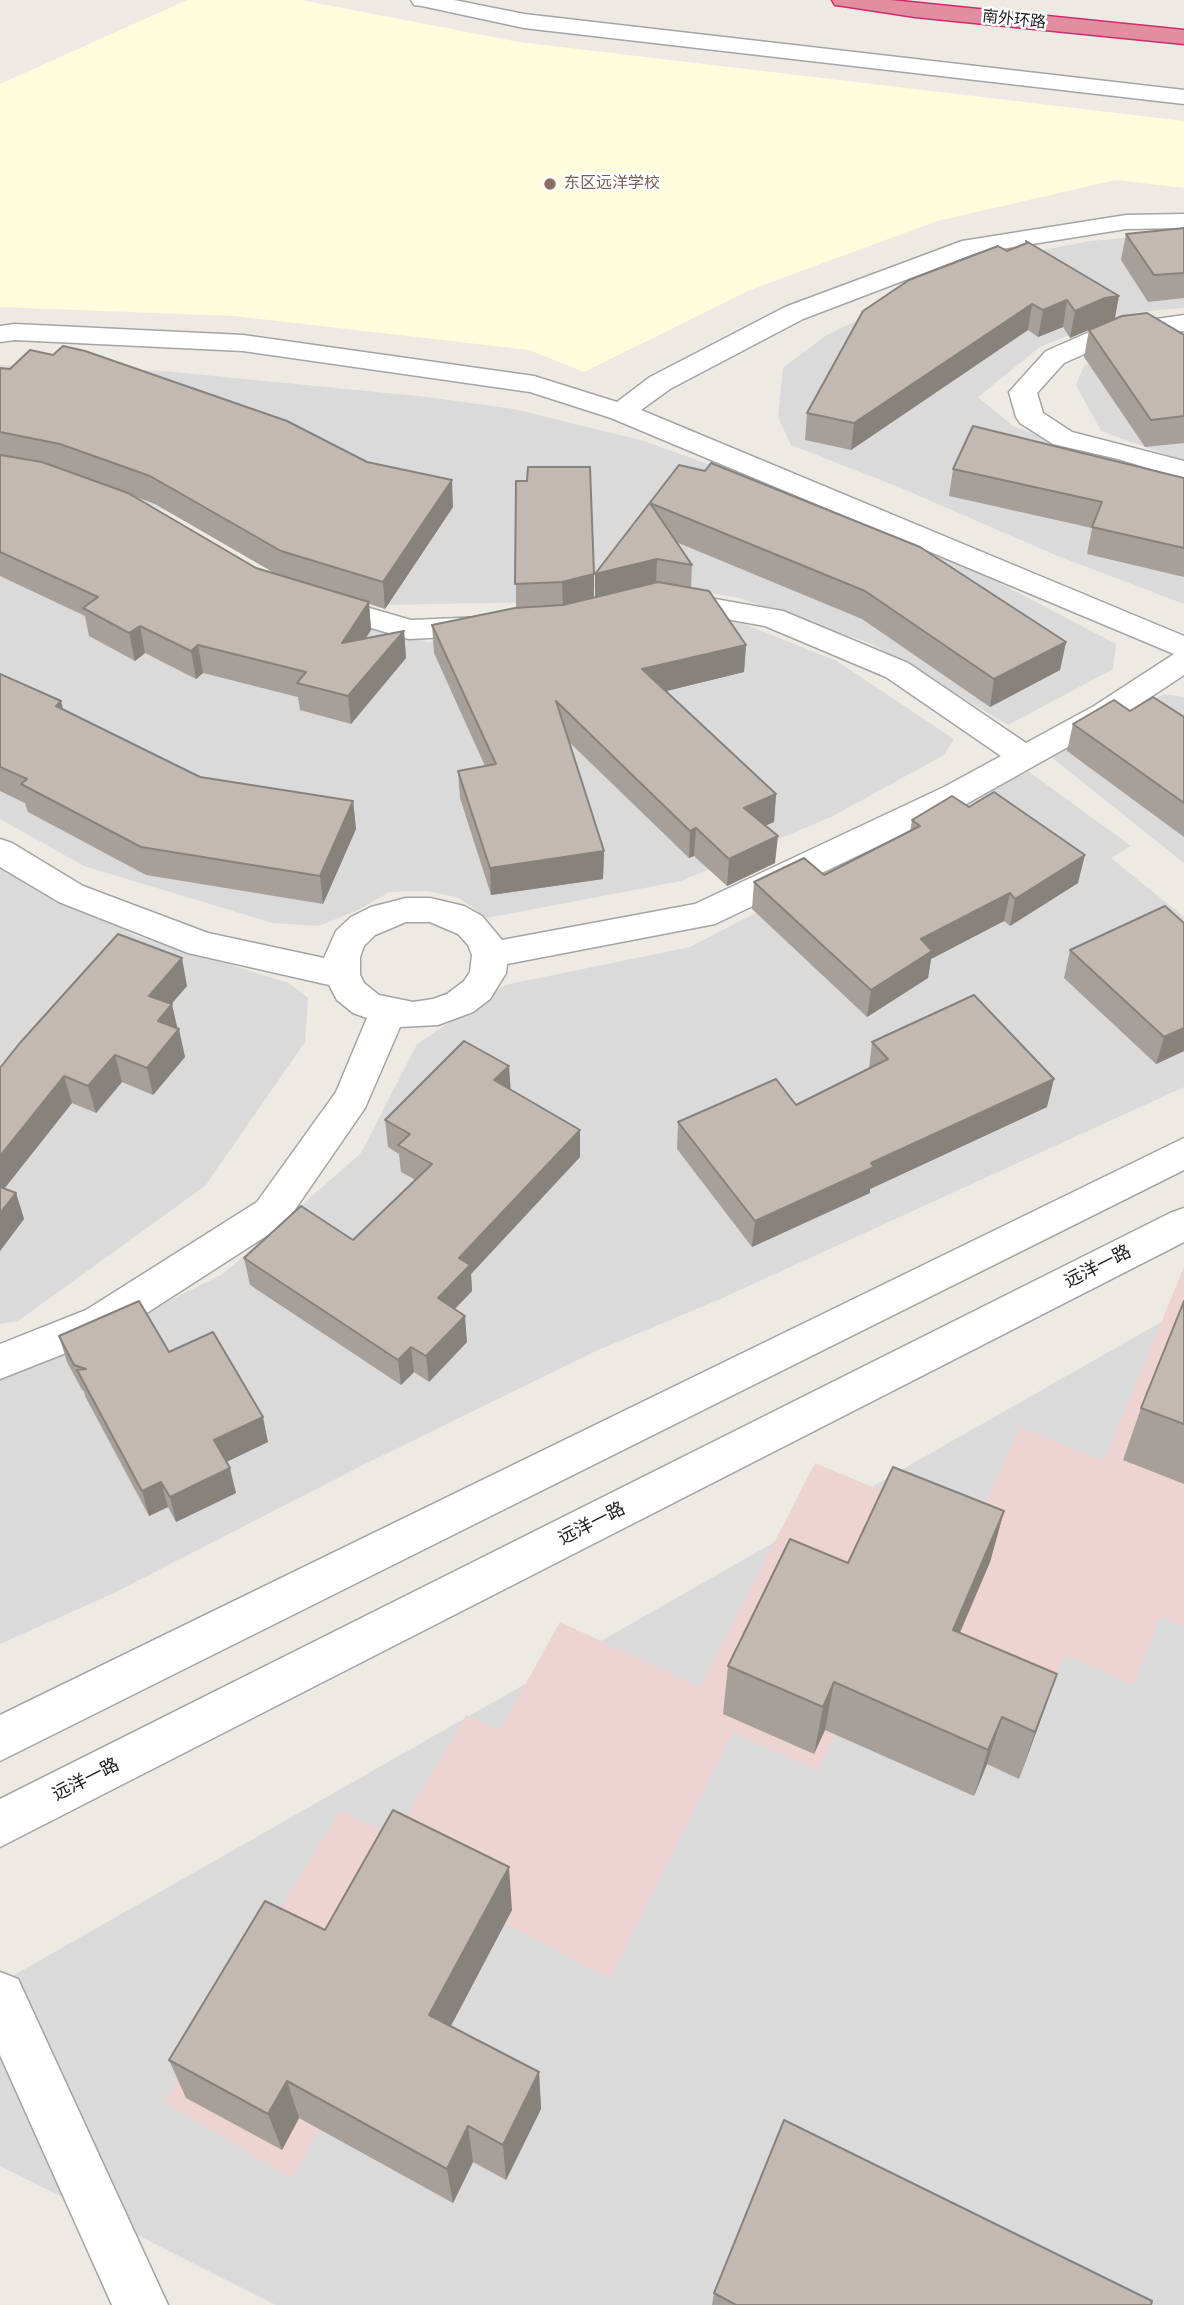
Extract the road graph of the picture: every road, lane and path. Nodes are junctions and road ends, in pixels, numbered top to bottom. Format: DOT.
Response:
graph roads {
  1 [pos="422,0"];
  2 [pos="843,0"];
  3 [pos="1184,37"];
  4 [pos="1184,97"];
  5 [pos="1184,221"];
  6 [pos="1184,323"];
  7 [pos="0,334"];
  8 [pos="621,412"];
  9 [pos="1184,470"];
  10 [pos="297,595"];
  11 [pos="644,601"];
  12 [pos="512,624"];
  13 [pos="1184,647"];
  14 [pos="1184,661"];
  15 [pos="1025,757"];
  16 [pos="0,851"];
  17 [pos="490,955"];
  18 [pos="342,975"];
  19 [pos="388,1012"];
  20 [pos="1184,1153"];
  21 [pos="1184,1224"];
  22 [pos="0,1362"];
  23 [pos="0,1739"];
  24 [pos="0,1824"];
  25 [pos="0,1997"];
  26 [pos="140,2305"];
  1 -- 4 [label="street"];
  2 -- 3 [label="highway, 南外环路"];
  5 -- 8 [label="street"];
  6 -- 9 [label="street"];
  7 -- 8 [label="street"];
  8 -- 13 [label="street"];
  10 -- 12 [label="street"];
  11 -- 15 [label="street"];
  14 -- 15 [label="street"];
  15 -- 17 [label="street"];
  16 -- 18 [label="street"];
  17 -- 18 [label="street"];
  17 -- 19 [label="street"];
  18 -- 19 [label="street"];
  19 -- 22 [label="street"];
  20 -- 23 [label="street"];
  21 -- 24 [label="street, 远洋一路"];
  25 -- 26 [label="street"];
}
